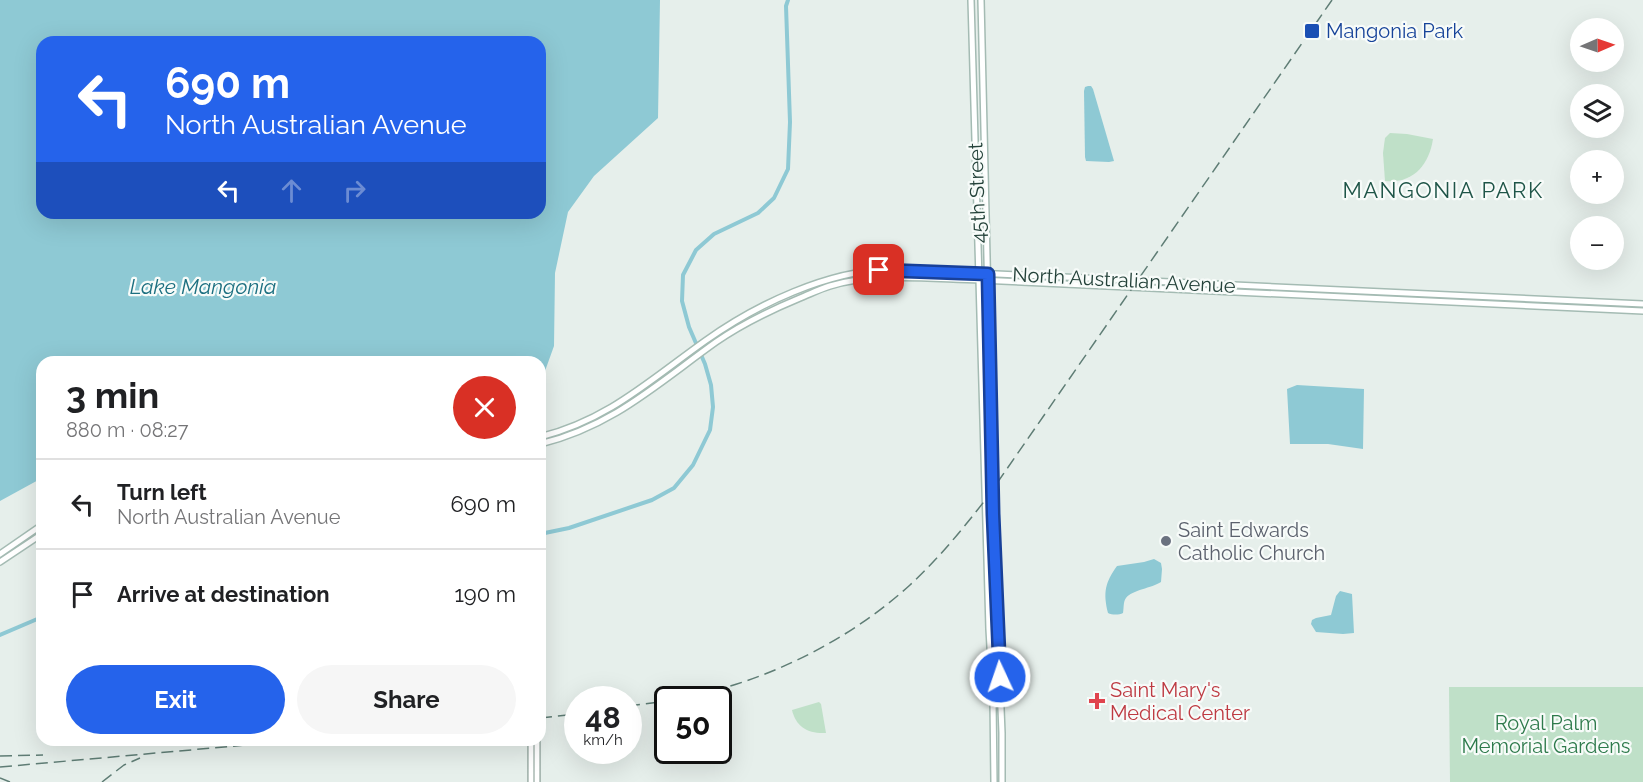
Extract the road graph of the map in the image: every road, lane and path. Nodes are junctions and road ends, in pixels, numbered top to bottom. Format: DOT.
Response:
graph roads {
  1 [pos="971,0"];
  2 [pos="981,0"];
  3 [pos="980,277"];
  4 [pos="988,278"];
  5 [pos="1225,288"];
  6 [pos="1643,304"];
  7 [pos="1643,311"];
  8 [pos="546,435"];
  9 [pos="546,442"];
  10 [pos="36,529"];
  11 [pos="36,538"];
  12 [pos="0,554"];
  13 [pos="0,562"];
  14 [pos="531,746"];
  15 [pos="537,746"];
  16 [pos="531,782"];
  17 [pos="537,782"];
  18 [pos="994,782"];
  19 [pos="1002,782"];
  1 -- 3 [label="main road, 45th Street"];
  2 -- 4 [label="main road, 45th Street"];
  3 -- 4 [label="main road, North Australian Avenue"];
  3 -- 8 [label="main road, North Australian Avenue"];
  3 -- 9 [label="main road, North Australian Avenue"];
  3 -- 18 [label="main road, 45th Street"];
  4 -- 5 [label="main road, North Australian Avenue"];
  4 -- 19 [label="main road, 45th Street"];
  5 -- 6 [label="main road, North Australian Avenue"];
  5 -- 7 [label="main road, North Australian Avenue"];
  10 -- 12 [label="main road"];
  11 -- 13 [label="main road"];
  14 -- 16 [label="street"];
  15 -- 17 [label="street"];
}
